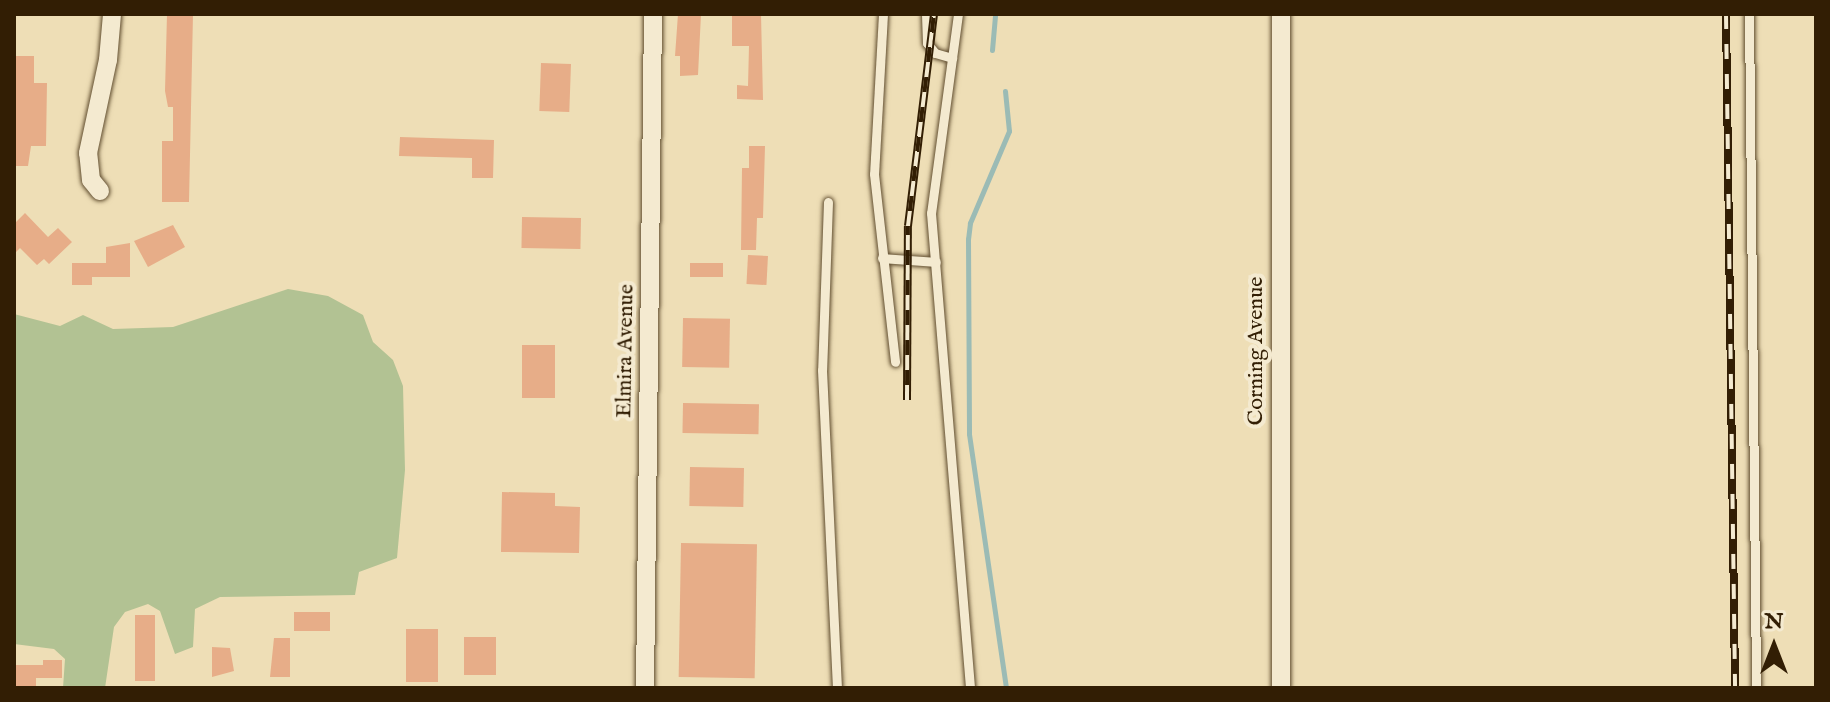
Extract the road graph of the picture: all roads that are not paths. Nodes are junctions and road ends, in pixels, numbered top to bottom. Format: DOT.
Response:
graph roads {
  1 [pos="112,14"];
  2 [pos="653,14"];
  3 [pos="883,14"];
  4 [pos="926,14"];
  5 [pos="958,14"];
  6 [pos="1281,14"];
  7 [pos="1749,14"];
  8 [pos="952,58"];
  9 [pos="100,191"];
  10 [pos="828,202"];
  11 [pos="882,258"];
  12 [pos="936,262"];
  13 [pos="895,362"];
  14 [pos="645,688"];
  15 [pos="837,688"];
  16 [pos="970,688"];
  17 [pos="1281,688"];
  18 [pos="1756,688"];
  1 -- 9 [label="street"];
  2 -- 14 [label="street, Elmira Avenue"];
  3 -- 11 [label="lane"];
  4 -- 8 [label="lane"];
  5 -- 8 [label="lane"];
  6 -- 17 [label="street, Corning Avenue"];
  7 -- 18 [label="lane"];
  8 -- 12 [label="lane"];
  10 -- 15 [label="lane"];
  11 -- 12 [label="lane"];
  11 -- 13 [label="lane"];
  12 -- 16 [label="lane"];
}
